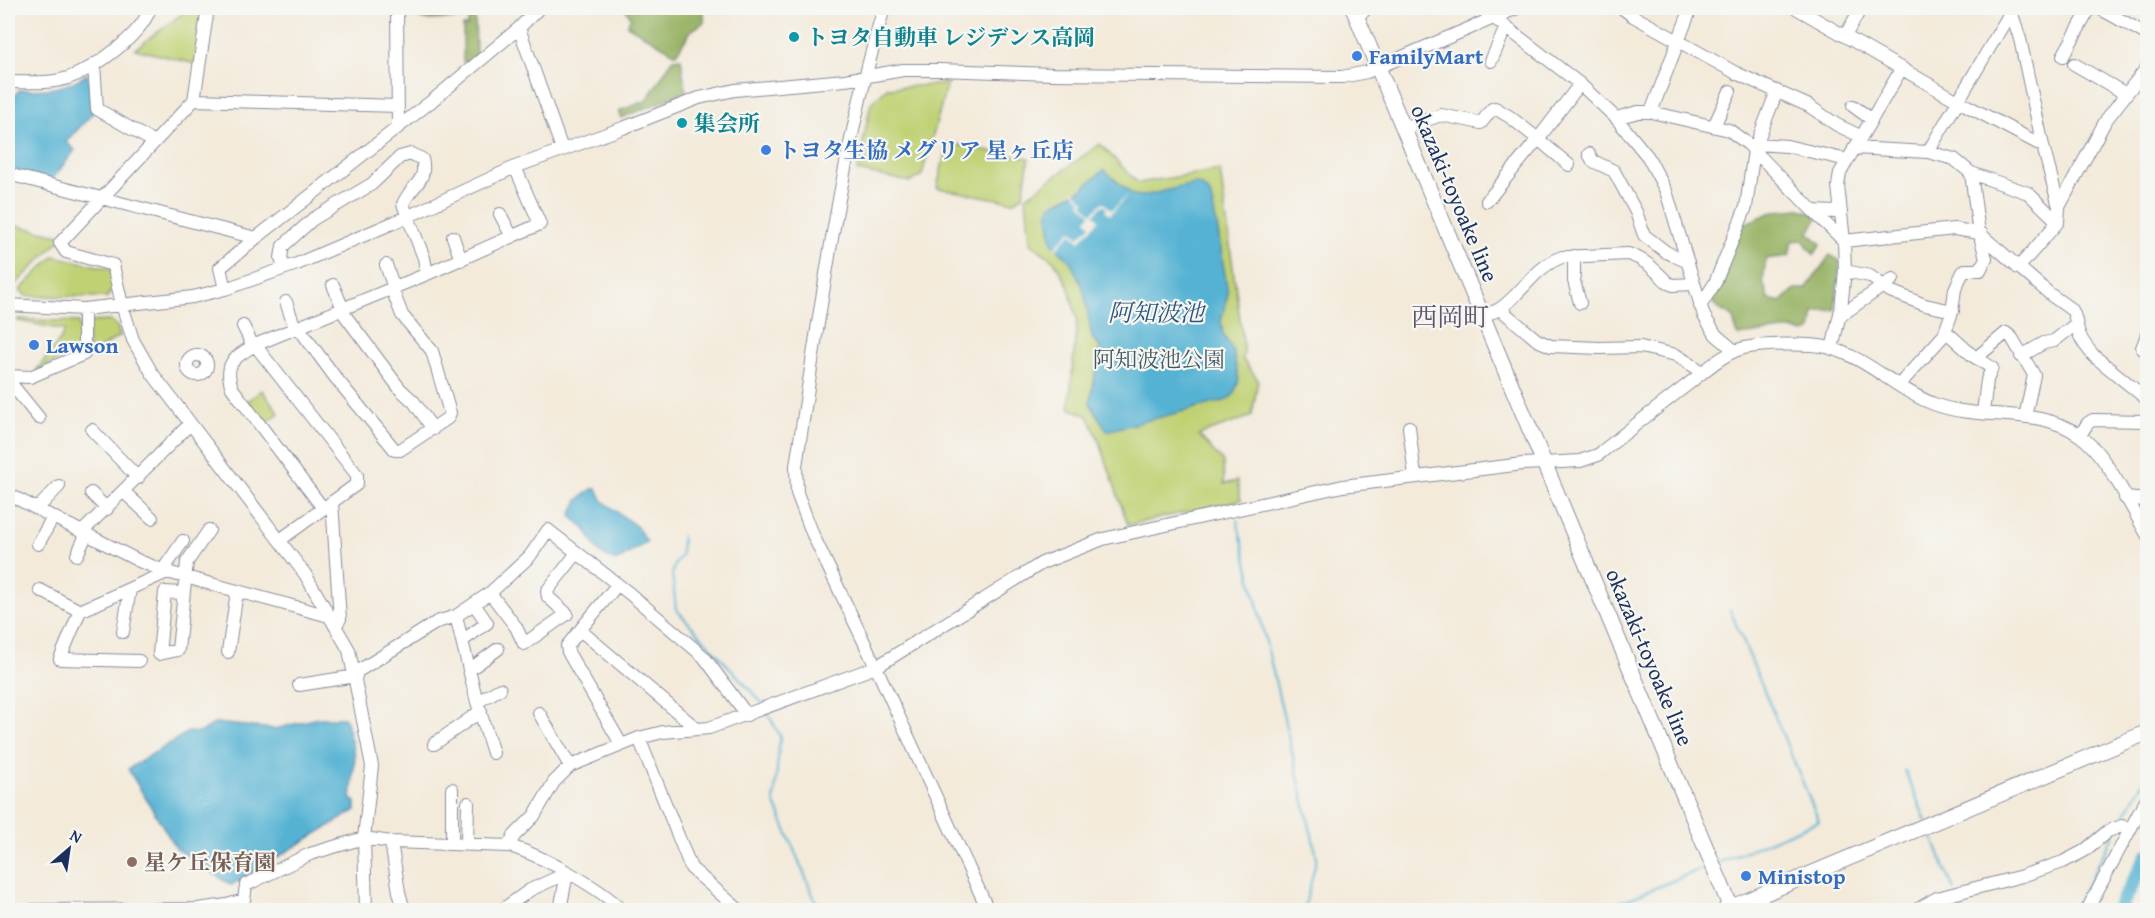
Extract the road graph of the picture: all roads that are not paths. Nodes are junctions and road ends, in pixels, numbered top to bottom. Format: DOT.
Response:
graph roads {
  1 [pos="150,8"];
  2 [pos="208,8"];
  3 [pos="397,8"];
  4 [pos="539,8"];
  5 [pos="884,8"];
  6 [pos="1481,8"];
  7 [pos="1517,8"];
  8 [pos="1622,8"];
  9 [pos="1691,8"];
  10 [pos="1796,8"];
  11 [pos="1861,8"];
  12 [pos="2090,8"];
  13 [pos="2099,8"];
  14 [pos="2012,9"];
  15 [pos="1358,10"];
  16 [pos="1494,17"];
  17 [pos="1506,27"];
  18 [pos="519,28"];
  19 [pos="2148,35"];
  20 [pos="1845,36"];
  21 [pos="1679,41"];
  22 [pos="2063,56"];
  23 [pos="1491,61"];
  24 [pos="94,64"];
  25 [pos="2074,64"];
  26 [pos="2148,66"];
  27 [pos="1378,67"];
  28 [pos="1902,68"];
  29 [pos="864,77"];
  30 [pos="8,82"];
  31 [pos="1580,84"];
  32 [pos="1730,91"];
  33 [pos="1777,91"];
  34 [pos="2126,94"];
  35 [pos="194,100"];
  36 [pos="1958,100"];
  37 [pos="398,106"];
  38 [pos="1853,106"];
  39 [pos="1651,112"];
  40 [pos="1616,118"];
  41 [pos="1871,119"];
  42 [pos="1714,126"];
  43 [pos="398,127"];
  44 [pos="1404,128"];
  45 [pos="1860,136"];
  46 [pos="1538,139"];
  47 [pos="154,142"];
  48 [pos="2043,146"];
  49 [pos="1755,147"];
  50 [pos="1854,148"];
  51 [pos="562,149"];
  52 [pos="1928,152"];
  53 [pos="1589,154"];
  54 [pos="1847,160"];
  55 [pos="1569,165"];
  56 [pos="514,167"];
  57 [pos="1971,173"];
  58 [pos="8,174"];
  59 [pos="103,198"];
  60 [pos="1487,201"];
  61 [pos="2059,207"];
  62 [pos="1840,208"];
  63 [pos="1814,211"];
  64 [pos="500,214"];
  65 [pos="409,216"];
  66 [pos="2058,222"];
  67 [pos="1980,234"];
  68 [pos="453,237"];
  69 [pos="512,237"];
  70 [pos="256,238"];
  71 [pos="1844,241"];
  72 [pos="1574,256"];
  73 [pos="461,260"];
  74 [pos="1688,262"];
  75 [pos="386,265"];
  76 [pos="284,268"];
  77 [pos="2018,268"];
  78 [pos="1845,271"];
  79 [pos="427,274"];
  80 [pos="1888,283"];
  81 [pos="1693,284"];
  82 [pos="333,285"];
  83 [pos="225,288"];
  84 [pos="393,289"];
  85 [pos="286,302"];
  86 [pos="1581,303"];
  87 [pos="122,305"];
  88 [pos="8,306"];
  89 [pos="1700,306"];
  90 [pos="84,309"];
  91 [pos="1500,309"];
  92 [pos="342,310"];
  93 [pos="1953,311"];
  94 [pos="1483,315"];
  95 [pos="1840,316"];
  96 [pos="243,326"];
  97 [pos="2077,326"];
  98 [pos="296,328"];
  99 [pos="2148,332"];
  100 [pos="1944,335"];
  101 [pos="254,346"];
  102 [pos="1832,349"];
  103 [pos="1734,351"];
  104 [pos="2148,353"];
  105 [pos="2021,356"];
  106 [pos="1976,358"];
  107 [pos="207,366"];
  108 [pos="229,369"];
  109 [pos="1701,373"];
  110 [pos="9,384"];
  111 [pos="1899,385"];
  112 [pos="2148,400"];
  113 [pos="1983,413"];
  114 [pos="2025,417"];
  115 [pos="39,418"];
  116 [pos="2148,421"];
  117 [pos="190,424"];
  118 [pos="1408,427"];
  119 [pos="433,429"];
  120 [pos="92,430"];
  121 [pos="2080,435"];
  122 [pos="1545,463"];
  123 [pos="1415,477"];
  124 [pos="138,478"];
  125 [pos="59,486"];
  126 [pos="124,492"];
  127 [pos="91,493"];
  128 [pos="8,494"];
  129 [pos="2125,498"];
  130 [pos="2148,500"];
  131 [pos="327,505"];
  132 [pos="107,508"];
  133 [pos="37,509"];
  134 [pos="53,517"];
  135 [pos="152,518"];
  136 [pos="209,530"];
  137 [pos="85,532"];
  138 [pos="2148,536"];
  139 [pos="280,540"];
  140 [pos="183,541"];
  141 [pos="38,544"];
  142 [pos="577,553"];
  143 [pos="77,555"];
  144 [pos="165,571"];
  145 [pos="184,577"];
  146 [pos="617,585"];
  147 [pos="130,589"];
  148 [pos="40,590"];
  149 [pos="237,592"];
  150 [pos="490,592"];
  151 [pos="182,593"];
  152 [pos="474,604"];
  153 [pos="80,611"];
  154 [pos="456,616"];
  155 [pos="332,621"];
  156 [pos="580,630"];
  157 [pos="123,632"];
  158 [pos="462,641"];
  159 [pos="498,649"];
  160 [pos="228,652"];
  161 [pos="139,661"];
  162 [pos="876,667"];
  163 [pos="469,670"];
  164 [pos="356,674"];
  165 [pos="299,685"];
  166 [pos="500,689"];
  167 [pos="479,706"];
  168 [pos="539,713"];
  169 [pos="747,715"];
  170 [pos="696,728"];
  171 [pos="2148,732"];
  172 [pos="639,738"];
  173 [pos="434,744"];
  174 [pos="621,744"];
  175 [pos="493,753"];
  176 [pos="570,765"];
  177 [pos="452,789"];
  178 [pos="2148,796"];
  179 [pos="468,803"];
  180 [pos="2121,828"];
  181 [pos="364,838"];
  182 [pos="392,842"];
  183 [pos="452,843"];
  184 [pos="467,843"];
  185 [pos="509,846"];
  186 [pos="567,873"];
  187 [pos="1728,909"];
  188 [pos="32,910"];
  189 [pos="366,910"];
  190 [pos="404,910"];
  191 [pos="502,910"];
  192 [pos="560,910"];
  193 [pos="622,910"];
  194 [pos="739,910"];
  195 [pos="988,910"];
  196 [pos="1916,910"];
  197 [pos="2087,910"];
  1 -- 24 [label="street"];
  2 -- 35 [label="street"];
  3 -- 37 [label="street"];
  4 -- 18 [label="street"];
  5 -- 29 [label="street"];
  6 -- 16 [label="street"];
  7 -- 16 [label="street"];
  8 -- 21 [label="street"];
  9 -- 21 [label="street"];
  10 -- 20 [label="street"];
  11 -- 20 [label="street"];
  12 -- 22 [label="street"];
  13 -- 19 [label="street"];
  14 -- 36 [label="street"];
  14 -- 48 [label="street"];
  15 -- 27 [label="main road, okazaki-toyoake line"];
  16 -- 17 [label="street"];
  16 -- 27 [label="street"];
  17 -- 23 [label="street"];
  17 -- 31 [label="street"];
  18 -- 43 [label="street"];
  18 -- 51 [label="street"];
  20 -- 28 [label="street"];
  21 -- 33 [label="street"];
  21 -- 39 [label="street"];
  24 -- 30 [label="street"];
  24 -- 47 [label="street"];
  25 -- 34 [label="street"];
  26 -- 34 [label="street"];
  27 -- 29 [label="street"];
  27 -- 44 [label="main road, okazaki-toyoake line"];
  28 -- 36 [label="street"];
  28 -- 41 [label="street"];
  29 -- 51 [label="street"];
  29 -- 162 [label="street"];
  31 -- 40 [label="street"];
  31 -- 46 [label="street"];
  32 -- 42 [label="street"];
  33 -- 45 [label="street"];
  33 -- 49 [label="street"];
  34 -- 61 [label="street"];
  35 -- 37 [label="street"];
  35 -- 47 [label="street"];
  36 -- 48 [label="street"];
  36 -- 52 [label="street"];
  37 -- 43 [label="street"];
  38 -- 41 [label="street"];
  39 -- 40 [label="street"];
  39 -- 42 [label="street"];
  40 -- 74 [label="street"];
  41 -- 45 [label="street"];
  42 -- 49 [label="street"];
  43 -- 70 [label="street"];
  44 -- 46 [label="street"];
  44 -- 94 [label="main road, okazaki-toyoake line"];
  45 -- 50 [label="street"];
  46 -- 55 [label="street"];
  46 -- 60 [label="street"];
  47 -- 59 [label="street"];
  48 -- 61 [label="street"];
  49 -- 54 [label="street"];
  49 -- 63 [label="street"];
  49 -- 89 [label="street"];
  50 -- 52 [label="street"];
  50 -- 54 [label="street"];
  51 -- 56 [label="street"];
  52 -- 57 [label="street"];
  53 -- 74 [label="street"];
  54 -- 62 [label="street"];
  56 -- 65 [label="street"];
  56 -- 69 [label="street"];
  57 -- 66 [label="street"];
  57 -- 67 [label="street"];
  58 -- 59 [label="street"];
  59 -- 70 [label="street"];
  59 -- 87 [label="street"];
  61 -- 66 [label="street"];
  62 -- 63 [label="street"];
  62 -- 71 [label="street"];
  63 -- 71 [label="street"];
  64 -- 69 [label="street"];
  65 -- 76 [label="street"];
  65 -- 76 [label="street"];
  65 -- 79 [label="street"];
  66 -- 77 [label="street"];
  67 -- 71 [label="street"];
  67 -- 77 [label="street"];
  67 -- 93 [label="street"];
  68 -- 73 [label="street"];
  69 -- 73 [label="street"];
  70 -- 83 [label="street"];
  71 -- 78 [label="street"];
  72 -- 81 [label="street"];
  72 -- 86 [label="street"];
  72 -- 91 [label="street"];
  73 -- 79 [label="street"];
  74 -- 81 [label="street"];
  75 -- 84 [label="street"];
  76 -- 83 [label="street"];
  77 -- 97 [label="street"];
  78 -- 80 [label="street"];
  78 -- 95 [label="street"];
  79 -- 84 [label="street"];
  80 -- 93 [label="street"];
  80 -- 95 [label="street"];
  81 -- 89 [label="street"];
  82 -- 92 [label="street"];
  83 -- 87 [label="street"];
  84 -- 92 [label="street"];
  84 -- 119 [label="street"];
  85 -- 98 [label="street"];
  87 -- 90 [label="street"];
  87 -- 117 [label="street"];
  88 -- 90 [label="street"];
  89 -- 103 [label="street"];
  90 -- 110 [label="street"];
  91 -- 94 [label="street"];
  91 -- 109 [label="street"];
  92 -- 98 [label="street"];
  92 -- 119 [label="street"];
  93 -- 100 [label="street"];
  94 -- 122 [label="main road, okazaki-toyoake line"];
  95 -- 102 [label="street"];
  96 -- 101 [label="street"];
  97 -- 105 [label="street"];
  97 -- 112 [label="street"];
  98 -- 101 [label="street"];
  98 -- 119 [label="street"];
  99 -- 104 [label="street"];
  100 -- 106 [label="street"];
  100 -- 111 [label="street"];
  101 -- 108 [label="street"];
  101 -- 131 [label="street"];
  102 -- 103 [label="street"];
  102 -- 111 [label="street"];
  103 -- 109 [label="street"];
  105 -- 106 [label="street"];
  105 -- 114 [label="street"];
  106 -- 113 [label="street"];
  107 -- 108 [label="street"];
  108 -- 131 [label="street"];
  109 -- 122 [label="street"];
  110 -- 115 [label="street"];
  111 -- 113 [label="street"];
  113 -- 114 [label="street"];
  114 -- 121 [label="street"];
  116 -- 121 [label="street"];
  117 -- 124 [label="street"];
  117 -- 139 [label="street"];
  118 -- 123 [label="street"];
  120 -- 124 [label="street"];
  121 -- 129 [label="street"];
  122 -- 123 [label="street"];
  122 -- 187 [label="main road, okazaki-toyoake line"];
  123 -- 162 [label="street"];
  124 -- 126 [label="street"];
  125 -- 133 [label="street"];
  126 -- 132 [label="street"];
  126 -- 135 [label="street"];
  127 -- 132 [label="street"];
  128 -- 133 [label="street"];
  129 -- 130 [label="street"];
  129 -- 138 [label="street"];
  131 -- 139 [label="street"];
  131 -- 155 [label="street"];
  132 -- 137 [label="street"];
  133 -- 134 [label="street"];
  134 -- 137 [label="street"];
  134 -- 141 [label="street"];
  136 -- 145 [label="street"];
  137 -- 143 [label="street"];
  137 -- 144 [label="street"];
  139 -- 155 [label="street"];
  140 -- 144 [label="street"];
  142 -- 146 [label="street"];
  142 -- 150 [label="street"];
  142 -- 150 [label="street"];
  144 -- 145 [label="street"];
  144 -- 147 [label="street"];
  145 -- 149 [label="street"];
  145 -- 151 [label="street"];
  146 -- 156 [label="street"];
  146 -- 169 [label="street"];
  147 -- 153 [label="street"];
  147 -- 157 [label="street"];
  148 -- 153 [label="street"];
  149 -- 155 [label="street"];
  149 -- 160 [label="street"];
  150 -- 152 [label="street"];
  152 -- 154 [label="street"];
  152 -- 158 [label="street"];
  153 -- 161 [label="street"];
  154 -- 158 [label="street"];
  154 -- 164 [label="street"];
  155 -- 164 [label="street"];
  156 -- 170 [label="street"];
  156 -- 174 [label="street"];
  158 -- 163 [label="street"];
  159 -- 163 [label="street"];
  162 -- 169 [label="street"];
  162 -- 195 [label="street"];
  163 -- 167 [label="street"];
  164 -- 165 [label="street"];
  164 -- 181 [label="street"];
  166 -- 167 [label="street"];
  167 -- 173 [label="street"];
  167 -- 175 [label="street"];
  168 -- 176 [label="street"];
  169 -- 170 [label="street"];
  170 -- 172 [label="street"];
  171 -- 187 [label="main road, okazaki-toyoake line"];
  172 -- 174 [label="street"];
  172 -- 194 [label="street"];
  174 -- 176 [label="street"];
  176 -- 185 [label="street"];
  177 -- 183 [label="street"];
  178 -- 180 [label="street"];
  179 -- 184 [label="street"];
  180 -- 196 [label="street"];
  180 -- 197 [label="street"];
  181 -- 182 [label="street"];
  181 -- 188 [label="street"];
  181 -- 189 [label="street"];
  182 -- 183 [label="street"];
  182 -- 190 [label="street"];
  183 -- 184 [label="street"];
  184 -- 185 [label="street"];
  185 -- 186 [label="street"];
  186 -- 191 [label="street"];
  186 -- 192 [label="street"];
  186 -- 193 [label="street"];
}
